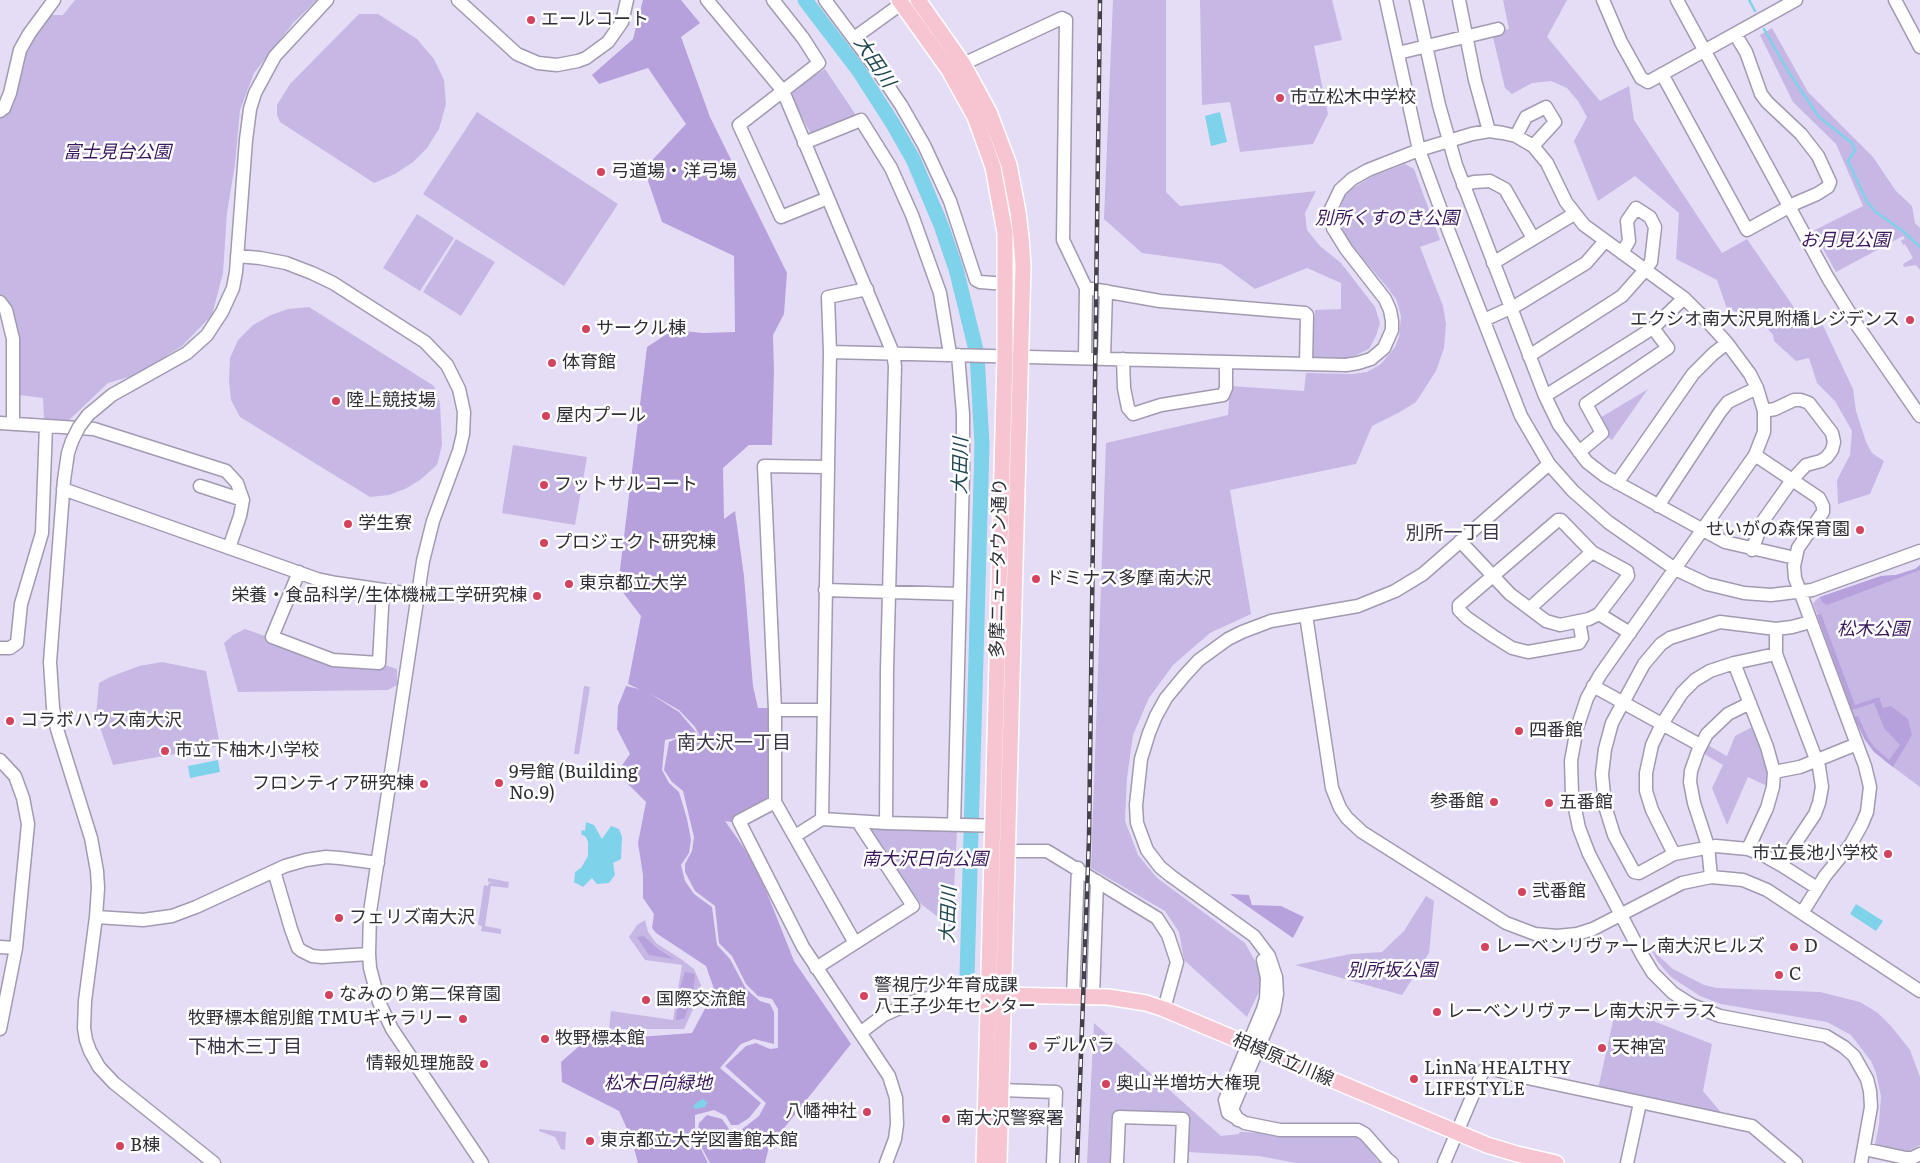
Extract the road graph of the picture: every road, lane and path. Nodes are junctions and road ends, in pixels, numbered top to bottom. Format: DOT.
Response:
graph roads {
  1 [pos="54,0"];
  2 [pos="327,0"];
  3 [pos="458,0"];
  4 [pos="628,0"];
  5 [pos="707,0"];
  6 [pos="773,0"];
  7 [pos="825,0"];
  8 [pos="918,0"];
  9 [pos="1386,0"];
  10 [pos="1416,0"];
  11 [pos="1458,0"];
  12 [pos="1603,0"];
  13 [pos="1676,0"];
  14 [pos="1796,0"];
  15 [pos="1894,0"];
  16 [pos="900,2"];
  17 [pos="1498,29"];
  18 [pos="1735,34"];
  19 [pos="1466,37"];
  20 [pos="854,38"];
  21 [pos="1426,46"];
  22 [pos="1920,47"];
  23 [pos="1704,51"];
  24 [pos="1398,53"];
  25 [pos="963,64"];
  26 [pos="1662,74"];
  27 [pos="783,91"];
  28 [pos="0,111"];
  29 [pos="1489,131"];
  30 [pos="1516,136"];
  31 [pos="1449,141"];
  32 [pos="804,143"];
  33 [pos="1533,146"];
  34 [pos="1419,150"];
  35 [pos="1463,185"];
  36 [pos="828,198"];
  37 [pos="1788,207"];
  38 [pos="1574,214"];
  39 [pos="1533,238"];
  40 [pos="1605,241"];
  41 [pos="1622,253"];
  42 [pos="237,256"];
  43 [pos="1494,263"];
  44 [pos="1646,270"];
  45 [pos="1006,284"];
  46 [pos="1086,288"];
  47 [pos="867,289"];
  48 [pos="1106,291"];
  49 [pos="1684,298"];
  50 [pos="0,302"];
  51 [pos="1511,308"];
  52 [pos="1484,320"];
  53 [pos="1653,328"];
  54 [pos="1727,343"];
  55 [pos="830,352"];
  56 [pos="893,353"];
  57 [pos="957,355"];
  58 [pos="1012,356"];
  59 [pos="1529,356"];
  60 [pos="1085,357"];
  61 [pos="1104,358"];
  62 [pos="1123,359"];
  63 [pos="1226,362"];
  64 [pos="1306,364"];
  65 [pos="1757,388"];
  66 [pos="1545,396"];
  67 [pos="1764,411"];
  68 [pos="1920,416"];
  69 [pos="6,423"];
  70 [pos="46,426"];
  71 [pos="1579,452"];
  72 [pos="1755,454"];
  73 [pos="1549,464"];
  74 [pos="827,467"];
  75 [pos="1792,480"];
  76 [pos="1617,483"];
  77 [pos="200,486"];
  78 [pos="63,489"];
  79 [pos="243,500"];
  80 [pos="1658,506"];
  81 [pos="1702,531"];
  82 [pos="1460,541"];
  83 [pos="229,548"];
  84 [pos="1752,550"];
  85 [pos="1920,551"];
  86 [pos="1592,552"];
  87 [pos="1795,558"];
  88 [pos="1675,569"];
  89 [pos="299,572"];
  90 [pos="1492,576"];
  91 [pos="383,590"];
  92 [pos="825,590"];
  93 [pos="889,592"];
  94 [pos="1800,593"];
  95 [pos="960,594"];
  96 [pos="418,595"];
  97 [pos="1530,608"];
  98 [pos="1599,614"];
  99 [pos="1306,615"];
  100 [pos="1579,621"];
  101 [pos="1810,622"];
  102 [pos="1776,629"];
  103 [pos="1630,633"];
  104 [pos="0,648"];
  105 [pos="1776,654"];
  106 [pos="1734,663"];
  107 [pos="1593,686"];
  108 [pos="1622,703"];
  109 [pos="1750,703"];
  110 [pos="775,710"];
  111 [pos="823,710"];
  112 [pos="1662,724"];
  113 [pos="1857,744"];
  114 [pos="1700,745"];
  115 [pos="0,760"];
  116 [pos="1816,760"];
  117 [pos="1774,772"];
  118 [pos="775,802"];
  119 [pos="822,819"];
  120 [pos="858,822"];
  121 [pos="886,823"];
  122 [pos="957,825"];
  123 [pos="985,826"];
  124 [pos="1008,826"];
  125 [pos="795,836"];
  126 [pos="1708,846"];
  127 [pos="1748,849"];
  128 [pos="1008,851"];
  129 [pos="1674,854"];
  130 [pos="378,863"];
  131 [pos="1782,865"];
  132 [pos="1078,868"];
  133 [pos="274,871"];
  134 [pos="1711,876"];
  135 [pos="1097,881"];
  136 [pos="1817,888"];
  137 [pos="1802,913"];
  138 [pos="1621,914"];
  139 [pos="96,917"];
  140 [pos="855,943"];
  141 [pos="0,947"];
  142 [pos="16,948"];
  143 [pos="369,954"];
  144 [pos="816,968"];
  145 [pos="1920,991"];
  146 [pos="988,994"];
  147 [pos="1003,995"];
  148 [pos="1073,996"];
  149 [pos="1093,996"];
  150 [pos="1164,1009"];
  151 [pos="0,1029"];
  152 [pos="860,1033"];
  153 [pos="1253,1047"];
  154 [pos="1001,1090"];
  155 [pos="1640,1103"];
  156 [pos="1457,1132"];
  157 [pos="1864,1148"];
  158 [pos="1920,1154"];
  159 [pos="214,1163"];
  160 [pos="482,1163"];
  161 [pos="886,1163"];
  162 [pos="984,1163"];
  163 [pos="999,1163"];
  164 [pos="1053,1163"];
  165 [pos="1117,1163"];
  166 [pos="1181,1163"];
  167 [pos="1392,1163"];
  168 [pos="1444,1163"];
  169 [pos="1556,1163"];
  170 [pos="1627,1163"];
  171 [pos="1796,1163"];
  172 [pos="1860,1163"];
  1 -- 28 [label="street"];
  2 -- 42 [label="street"];
  3 -- 4 [label="street"];
  5 -- 27 [label="street"];
  6 -- 27 [label="street"];
  7 -- 20 [label="street"];
  8 -- 25 [label="main road, 多摩ニュータウン通り"];
  9 -- 24 [label="street"];
  10 -- 21 [label="street"];
  11 -- 19 [label="street"];
  12 -- 26 [label="street"];
  13 -- 23 [label="street"];
  14 -- 18 [label="street"];
  15 -- 22 [label="street"];
  16 -- 20 [label="street"];
  16 -- 45 [label="main road, 多摩ニュータウン通り"];
  17 -- 19 [label="street"];
  18 -- 23 [label="street"];
  18 -- 37 [label="street"];
  19 -- 21 [label="street"];
  19 -- 29 [label="street"];
  20 -- 45 [label="street"];
  21 -- 24 [label="street"];
  21 -- 31 [label="street"];
  23 -- 26 [label="street"];
  23 -- 37 [label="street"];
  24 -- 34 [label="street"];
  25 -- 46 [label="street"];
  25 -- 58 [label="main road, 多摩ニュータウン通り"];
  26 -- 37 [label="street"];
  27 -- 32 [label="street"];
  27 -- 36 [label="street"];
  29 -- 30 [label="street"];
  29 -- 31 [label="street"];
  30 -- 33 [label="street"];
  30 -- 33 [label="street"];
  31 -- 34 [label="street"];
  31 -- 35 [label="street"];
  32 -- 36 [label="street"];
  32 -- 57 [label="street"];
  33 -- 38 [label="street"];
  34 -- 52 [label="street"];
  34 -- 64 [label="street"];
  35 -- 39 [label="street"];
  35 -- 43 [label="street"];
  36 -- 47 [label="street"];
  37 -- 68 [label="street"];
  38 -- 39 [label="street"];
  38 -- 40 [label="street"];
  39 -- 43 [label="street"];
  40 -- 41 [label="street"];
  40 -- 51 [label="street"];
  41 -- 44 [label="street"];
  41 -- 44 [label="street"];
  42 -- 78 [label="street, bridge"];
  42 -- 96 [label="street"];
  43 -- 51 [label="street"];
  44 -- 49 [label="street"];
  44 -- 59 [label="street"];
  45 -- 58 [label="main road, 多摩ニュータウン通り"];
  46 -- 48 [label="street"];
  46 -- 60 [label="street"];
  47 -- 55 [label="street"];
  47 -- 56 [label="street"];
  48 -- 61 [label="street"];
  48 -- 64 [label="street"];
  49 -- 53 [label="street"];
  49 -- 54 [label="street"];
  50 -- 69 [label="street"];
  51 -- 52 [label="street"];
  51 -- 59 [label="street"];
  52 -- 73 [label="street"];
  53 -- 66 [label="street"];
  53 -- 71 [label="street"];
  54 -- 65 [label="street"];
  54 -- 76 [label="street"];
  55 -- 56 [label="street"];
  55 -- 74 [label="street"];
  56 -- 57 [label="street"];
  56 -- 93 [label="street"];
  57 -- 58 [label="street"];
  57 -- 95 [label="street"];
  58 -- 60 [label="street"];
  58 -- 123 [label="main road, 多摩ニュータウン通り"];
  58 -- 124 [label="main road, 多摩ニュータウン通り"];
  59 -- 66 [label="street"];
  60 -- 61 [label="street"];
  61 -- 62 [label="street"];
  62 -- 63 [label="street"];
  62 -- 63 [label="street"];
  63 -- 64 [label="street"];
  65 -- 67 [label="street"];
  65 -- 80 [label="street"];
  66 -- 71 [label="street"];
  67 -- 72 [label="street"];
  67 -- 75 [label="street"];
  69 -- 70 [label="street"];
  70 -- 79 [label="street"];
  70 -- 104 [label="street"];
  71 -- 76 [label="street"];
  72 -- 75 [label="street"];
  72 -- 81 [label="street"];
  73 -- 82 [label="street"];
  73 -- 88 [label="street"];
  74 -- 92 [label="street"];
  74 -- 110 [label="street"];
  75 -- 84 [label="street"];
  75 -- 87 [label="street"];
  76 -- 80 [label="street"];
  77 -- 79 [label="street"];
  78 -- 83 [label="street"];
  78 -- 139 [label="street"];
  79 -- 83 [label="street"];
  80 -- 81 [label="street"];
  81 -- 84 [label="street"];
  81 -- 88 [label="street"];
  82 -- 90 [label="street"];
  82 -- 99 [label="street"];
  83 -- 89 [label="street"];
  84 -- 87 [label="street"];
  85 -- 94 [label="street"];
  86 -- 90 [label="street"];
  86 -- 97 [label="street"];
  86 -- 98 [label="street"];
  87 -- 94 [label="street"];
  88 -- 94 [label="street"];
  88 -- 103 [label="street"];
  89 -- 91 [label="street"];
  89 -- 91 [label="street"];
  90 -- 97 [label="street"];
  90 -- 100 [label="street"];
  91 -- 96 [label="street"];
  92 -- 93 [label="street"];
  92 -- 111 [label="street"];
  93 -- 95 [label="street"];
  93 -- 121 [label="street"];
  94 -- 101 [label="street"];
  95 -- 122 [label="street"];
  96 -- 130 [label="street"];
  97 -- 100 [label="street"];
  98 -- 100 [label="street"];
  98 -- 103 [label="street"];
  99 -- 138 [label="street"];
  99 -- 153 [label="street"];
  101 -- 102 [label="street"];
  101 -- 113 [label="street"];
  102 -- 105 [label="street"];
  102 -- 108 [label="street"];
  103 -- 107 [label="street"];
  105 -- 106 [label="street"];
  105 -- 116 [label="street"];
  106 -- 109 [label="street"];
  106 -- 112 [label="street"];
  107 -- 108 [label="street"];
  107 -- 138 [label="street"];
  108 -- 112 [label="street"];
  108 -- 129 [label="street"];
  109 -- 114 [label="street"];
  109 -- 117 [label="street"];
  110 -- 111 [label="street"];
  110 -- 118 [label="street"];
  111 -- 119 [label="street"];
  112 -- 114 [label="street"];
  112 -- 129 [label="street"];
  113 -- 116 [label="street"];
  113 -- 136 [label="street"];
  114 -- 126 [label="street"];
  115 -- 142 [label="street"];
  116 -- 117 [label="street"];
  116 -- 131 [label="street"];
  117 -- 127 [label="street"];
  118 -- 125 [label="street"];
  118 -- 144 [label="street"];
  119 -- 120 [label="street"];
  119 -- 125 [label="street"];
  120 -- 121 [label="street"];
  120 -- 140 [label="street"];
  121 -- 122 [label="street"];
  122 -- 123 [label="street"];
  123 -- 124 [label="street"];
  123 -- 146 [label="main road, 多摩ニュータウン通り"];
  124 -- 128 [label="main road, 多摩ニュータウン通り"];
  125 -- 140 [label="street"];
  126 -- 127 [label="street"];
  126 -- 129 [label="street"];
  126 -- 134 [label="street"];
  127 -- 131 [label="street"];
  128 -- 132 [label="street"];
  128 -- 147 [label="main road, 多摩ニュータウン通り"];
  130 -- 133 [label="street"];
  130 -- 143 [label="street"];
  131 -- 136 [label="street"];
  132 -- 135 [label="street"];
  132 -- 148 [label="street"];
  133 -- 139 [label="street"];
  133 -- 143 [label="street"];
  134 -- 137 [label="street"];
  134 -- 138 [label="street"];
  135 -- 149 [label="street"];
  135 -- 150 [label="street"];
  136 -- 137 [label="street"];
  137 -- 145 [label="street"];
  138 -- 157 [label="street"];
  139 -- 159 [label="street"];
  140 -- 144 [label="street"];
  141 -- 142 [label="street"];
  142 -- 151 [label="street"];
  143 -- 160 [label="street"];
  144 -- 152 [label="street"];
  146 -- 147 [label="main road, 相模原立川線"];
  146 -- 152 [label="street"];
  146 -- 162 [label="main road, 多摩ニュータウン通り"];
  147 -- 148 [label="main road, 相模原立川線"];
  147 -- 154 [label="main road, 多摩ニュータウン通り"];
  148 -- 149 [label="main road, 相模原立川線"];
  149 -- 150 [label="main road, 相模原立川線"];
  150 -- 153 [label="main road, 相模原立川線"];
  152 -- 161 [label="street"];
  153 -- 156 [label="main road, 相模原立川線"];
  153 -- 167 [label="street"];
  154 -- 163 [label="main road, 多摩ニュータウン通り"];
  154 -- 164 [label="street"];
  155 -- 156 [label="street"];
  155 -- 170 [label="street"];
  155 -- 171 [label="street"];
  156 -- 168 [label="street"];
  156 -- 169 [label="main road, 相模原立川線"];
  157 -- 158 [label="street"];
  157 -- 172 [label="street"];
  165 -- 166 [label="street"];
}
